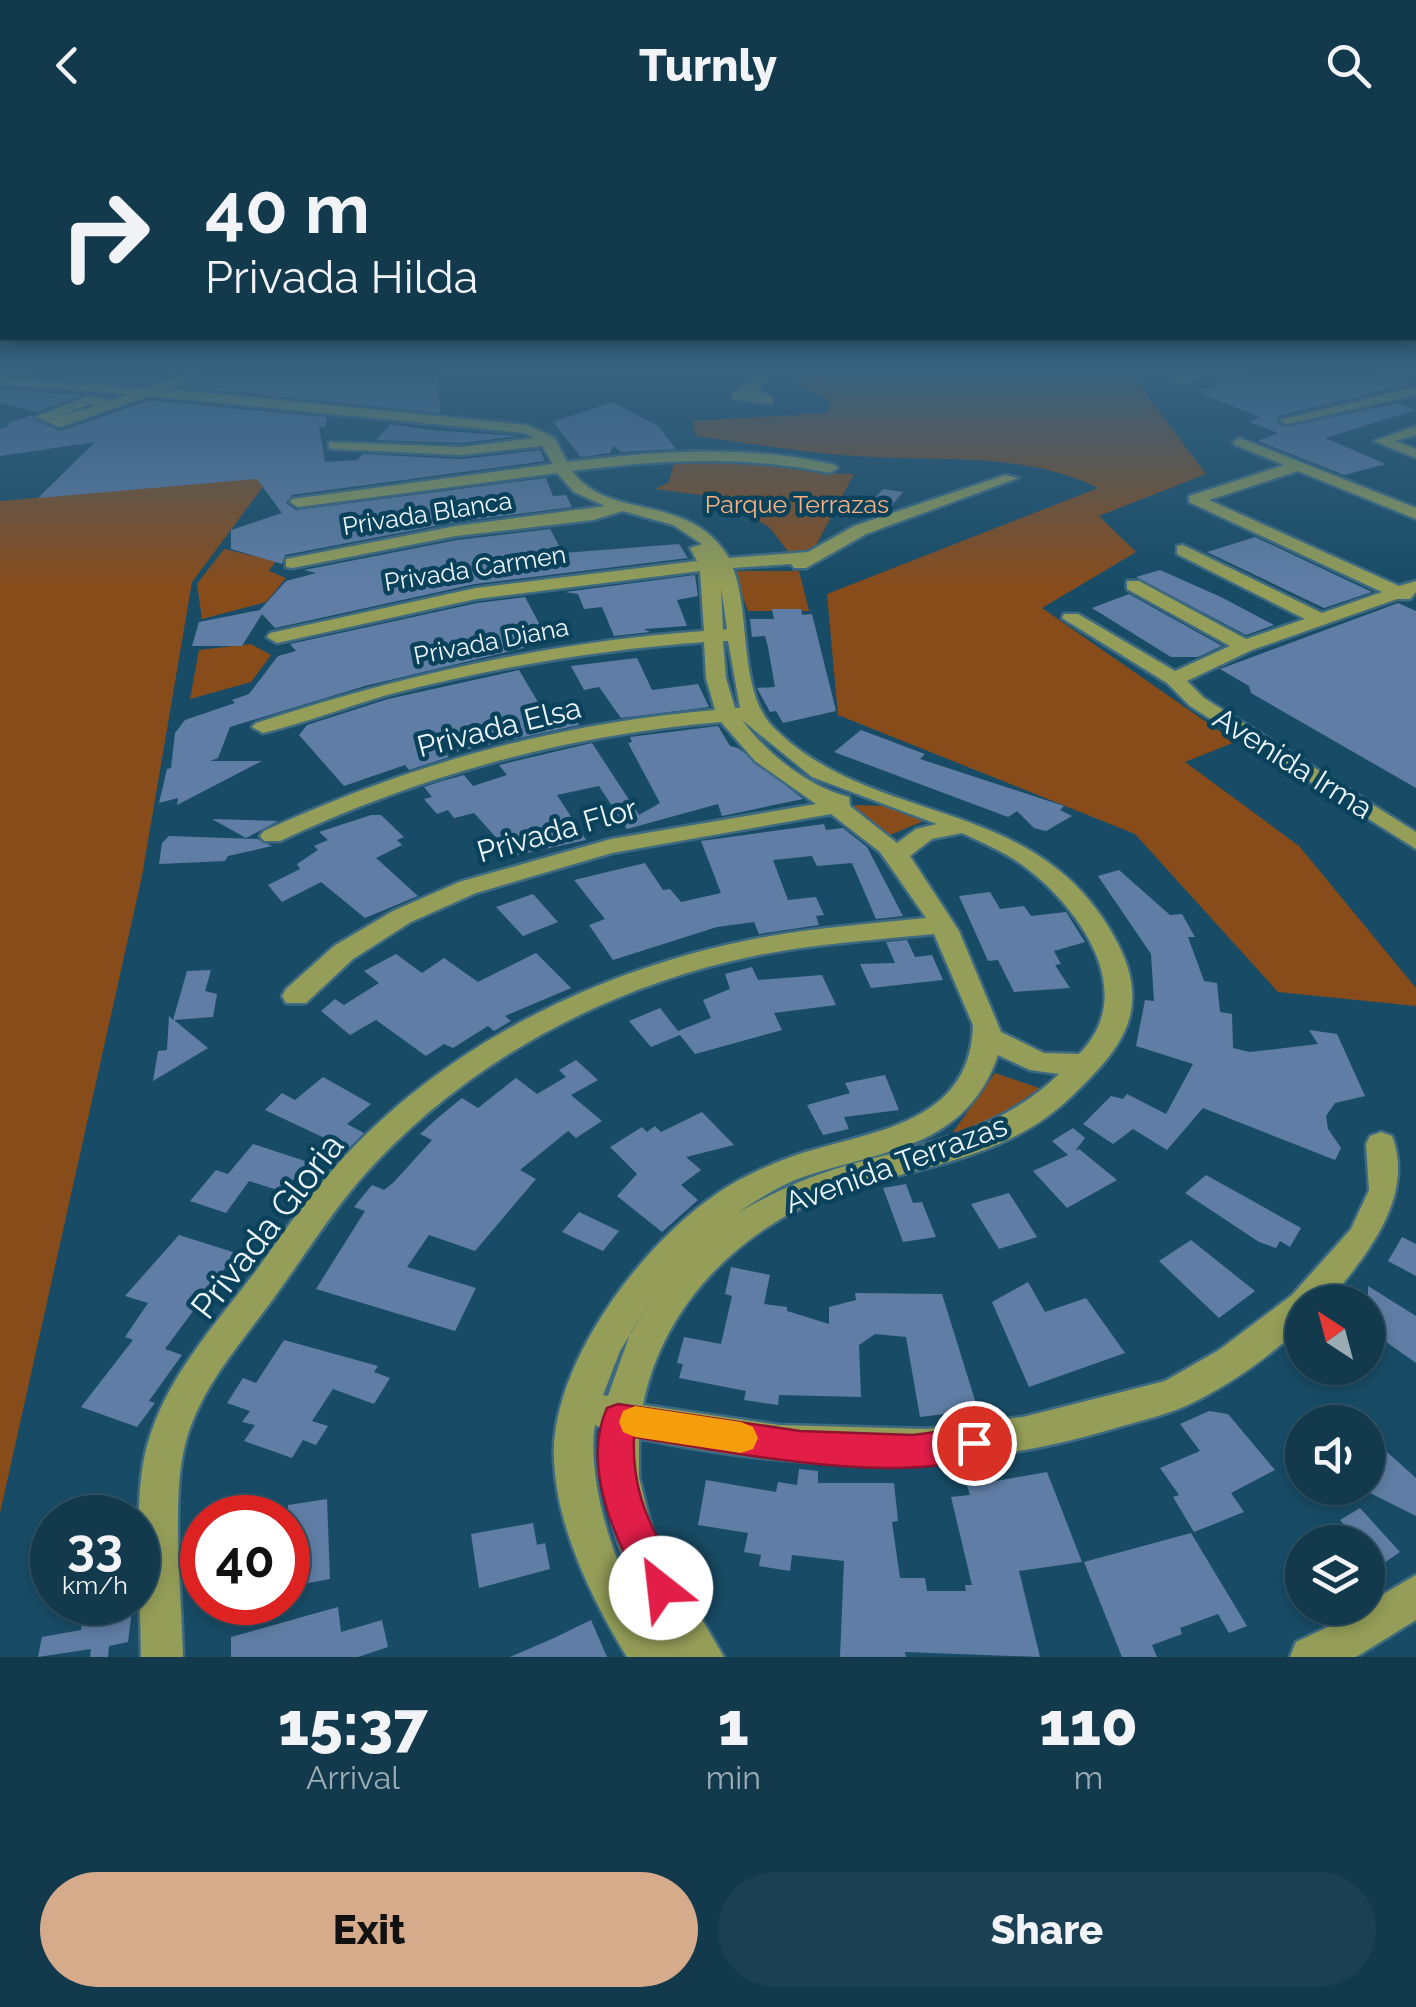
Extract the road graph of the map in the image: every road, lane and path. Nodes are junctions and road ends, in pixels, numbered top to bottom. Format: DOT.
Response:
graph roads {
  1 [pos="331,444"];
  2 [pos="390,444"];
  3 [pos="530,444"];
  4 [pos="551,444"];
  5 [pos="1245,444"];
  6 [pos="1390,444"];
  7 [pos="1416,454"];
  8 [pos="330,462"];
  9 [pos="562,466"];
  10 [pos="1298,466"];
  11 [pos="830,468"];
  12 [pos="1010,478"];
  13 [pos="986,486"];
  14 [pos="298,502"];
  15 [pos="615,504"];
  16 [pos="920,509"];
  17 [pos="1416,514"];
  18 [pos="1184,550"];
  19 [pos="292,563"];
  20 [pos="715,565"];
  21 [pos="1133,584"];
  22 [pos="1410,593"];
  23 [pos="1070,618"];
  24 [pos="1320,620"];
  25 [pos="724,635"];
  26 [pos="277,637"];
  27 [pos="1245,646"];
  28 [pos="1174,679"];
  29 [pos="739,714"];
  30 [pos="263,727"];
  31 [pos="864,792"];
  32 [pos="831,806"];
  33 [pos="968,825"];
  34 [pos="272,836"];
  35 [pos="1416,842"];
  36 [pos="895,856"];
  37 [pos="940,925"];
  38 [pos="296,996"];
  39 [pos="988,1038"];
  40 [pos="1086,1064"];
  41 [pos="1381,1144"];
  42 [pos="1321,1285"];
  43 [pos="1285,1321"];
  44 [pos="582,1404"];
  45 [pos="618,1419"];
  46 [pos="1416,1596"];
  47 [pos="642,1644"];
  48 [pos="162,1657"];
  49 [pos="702,1657"];
  50 [pos="1312,1657"];
  1 -- 8 [label="street"];
  2 -- 3 [label="street"];
  4 -- 9 [label="street"];
  5 -- 10 [label="street"];
  6 -- 7 [label="street"];
  9 -- 11 [label="street"];
  9 -- 14 [label="street"];
  9 -- 15 [label="street"];
  10 -- 17 [label="street"];
  10 -- 22 [label="street"];
  12 -- 13 [label="street, Privada Carmen"];
  13 -- 16 [label="street, Privada Carmen"];
  13 -- 16 [label="street"];
  15 -- 19 [label="street, Privada Blanca"];
  15 -- 20 [label="street"];
  16 -- 20 [label="street, Privada Carmen"];
  18 -- 24 [label="street"];
  20 -- 25 [label="street"];
  20 -- 26 [label="street, Privada Carmen"];
  21 -- 27 [label="street"];
  22 -- 24 [label="street"];
  23 -- 28 [label="street, Avenida Irma"];
  24 -- 27 [label="street"];
  25 -- 29 [label="street"];
  25 -- 30 [label="street, Privada Diana"];
  27 -- 28 [label="street"];
  28 -- 35 [label="street, Avenida Irma"];
  29 -- 31 [label="street, Avenida Terrazas"];
  29 -- 32 [label="street"];
  29 -- 34 [label="street, Privada Elsa"];
  31 -- 32 [label="street, Privada Flor"];
  31 -- 33 [label="street, Avenida Terrazas"];
  32 -- 36 [label="street"];
  32 -- 38 [label="street, Privada Flor"];
  33 -- 36 [label="street"];
  33 -- 40 [label="street, Avenida Terrazas"];
  36 -- 37 [label="street"];
  37 -- 39 [label="street"];
  37 -- 48 [label="street, Privada Gloria"];
  39 -- 40 [label="street"];
  39 -- 44 [label="street, Avenida Terrazas"];
  40 -- 45 [label="street, Avenida Terrazas"];
  41 -- 42 [label="street"];
  43 -- 45 [label="street"];
  44 -- 45 [label="street"];
  44 -- 47 [label="street, Avenida Terrazas"];
  45 -- 49 [label="street, Avenida Terrazas"];
  46 -- 50 [label="street"];
  47 -- 49 [label="street"];
}
